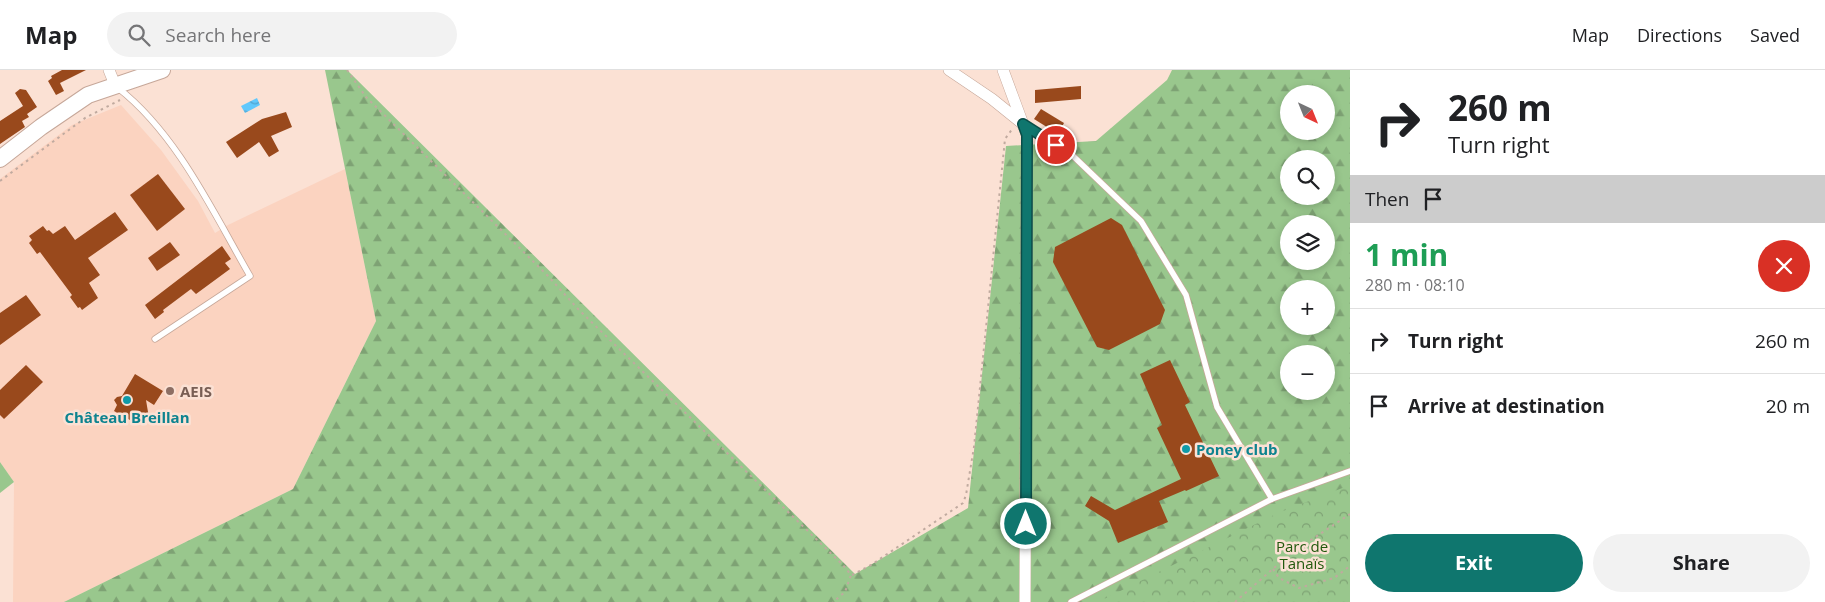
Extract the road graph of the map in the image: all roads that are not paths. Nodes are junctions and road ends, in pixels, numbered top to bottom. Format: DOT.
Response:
graph roads {
  1 [pos="109,70"];
  2 [pos="162,70"];
  3 [pos="950,70"];
  4 [pos="1003,70"];
  5 [pos="115,85"];
  6 [pos="1021,122"];
  7 [pos="0,159"];
  8 [pos="155,339"];
  9 [pos="1350,471"];
  10 [pos="1272,499"];
  11 [pos="1025,602"];
  12 [pos="1071,602"];
  1 -- 5 [label="street"];
  2 -- 5 [label="street"];
  3 -- 6 [label="street"];
  4 -- 6 [label="street"];
  5 -- 7 [label="street"];
  5 -- 8 [label="lane"];
  6 -- 10 [label="lane"];
  6 -- 11 [label="street"];
  9 -- 10 [label="lane"];
  10 -- 12 [label="lane"];
}
